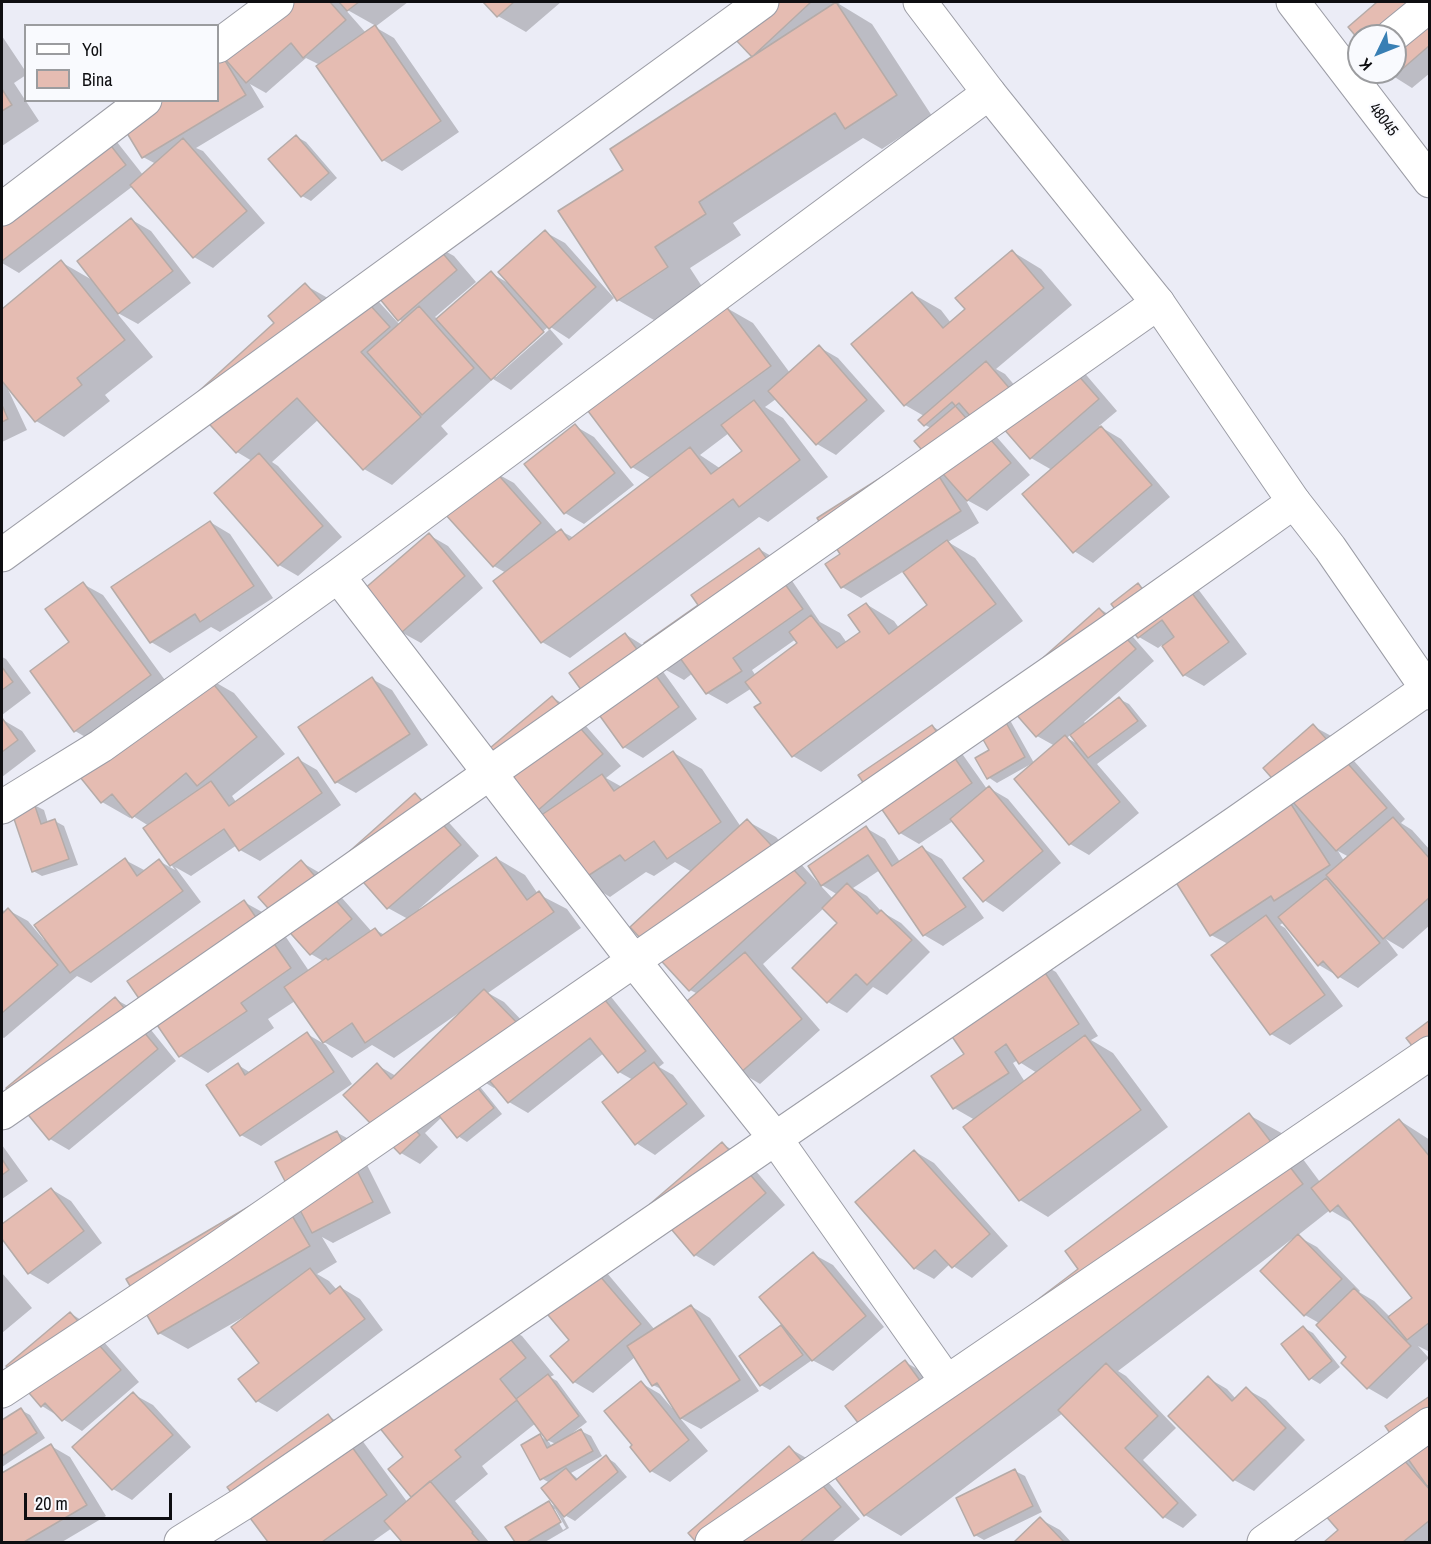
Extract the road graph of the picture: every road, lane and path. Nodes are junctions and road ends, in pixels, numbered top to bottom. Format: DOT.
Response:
graph roads {
  1 [pos="277,2"];
  2 [pos="762,2"];
  3 [pos="920,2"];
  4 [pos="1293,2"];
  5 [pos="1430,4"];
  6 [pos="1406,24"];
  7 [pos="219,45"];
  8 [pos="1347,61"];
  9 [pos="1364,84"];
  10 [pos="989,93"];
  11 [pos="142,102"];
  12 [pos="1430,181"];
  13 [pos="2,209"];
  14 [pos="1158,303"];
  15 [pos="1294,502"];
  16 [pos="2,555"];
  17 [pos="338,576"];
  18 [pos="1429,691"];
  19 [pos="489,774"];
  20 [pos="2,807"];
  21 [pos="634,961"];
  22 [pos="1430,1053"];
  23 [pos="2,1113"];
  24 [pos="775,1138"];
  25 [pos="947,1382"];
  26 [pos="2,1391"];
  27 [pos="1430,1424"];
  28 [pos="181,1542"];
  29 [pos="712,1542"];
  30 [pos="1264,1542"];
  1 -- 7 [label="street"];
  2 -- 16 [label="street"];
  3 -- 10 [label="street"];
  4 -- 8 [label="street, 48045"];
  5 -- 6 [label="street"];
  9 -- 12 [label="street, 48045"];
  10 -- 14 [label="street"];
  10 -- 17 [label="street"];
  11 -- 13 [label="street"];
  14 -- 15 [label="street"];
  14 -- 19 [label="street"];
  15 -- 18 [label="street"];
  15 -- 21 [label="street"];
  17 -- 19 [label="street"];
  17 -- 20 [label="street"];
  18 -- 24 [label="street"];
  19 -- 21 [label="street"];
  19 -- 23 [label="street"];
  21 -- 24 [label="street"];
  21 -- 26 [label="street"];
  22 -- 25 [label="street"];
  24 -- 25 [label="street"];
  24 -- 28 [label="street"];
  25 -- 29 [label="street"];
  27 -- 30 [label="street"];
}
